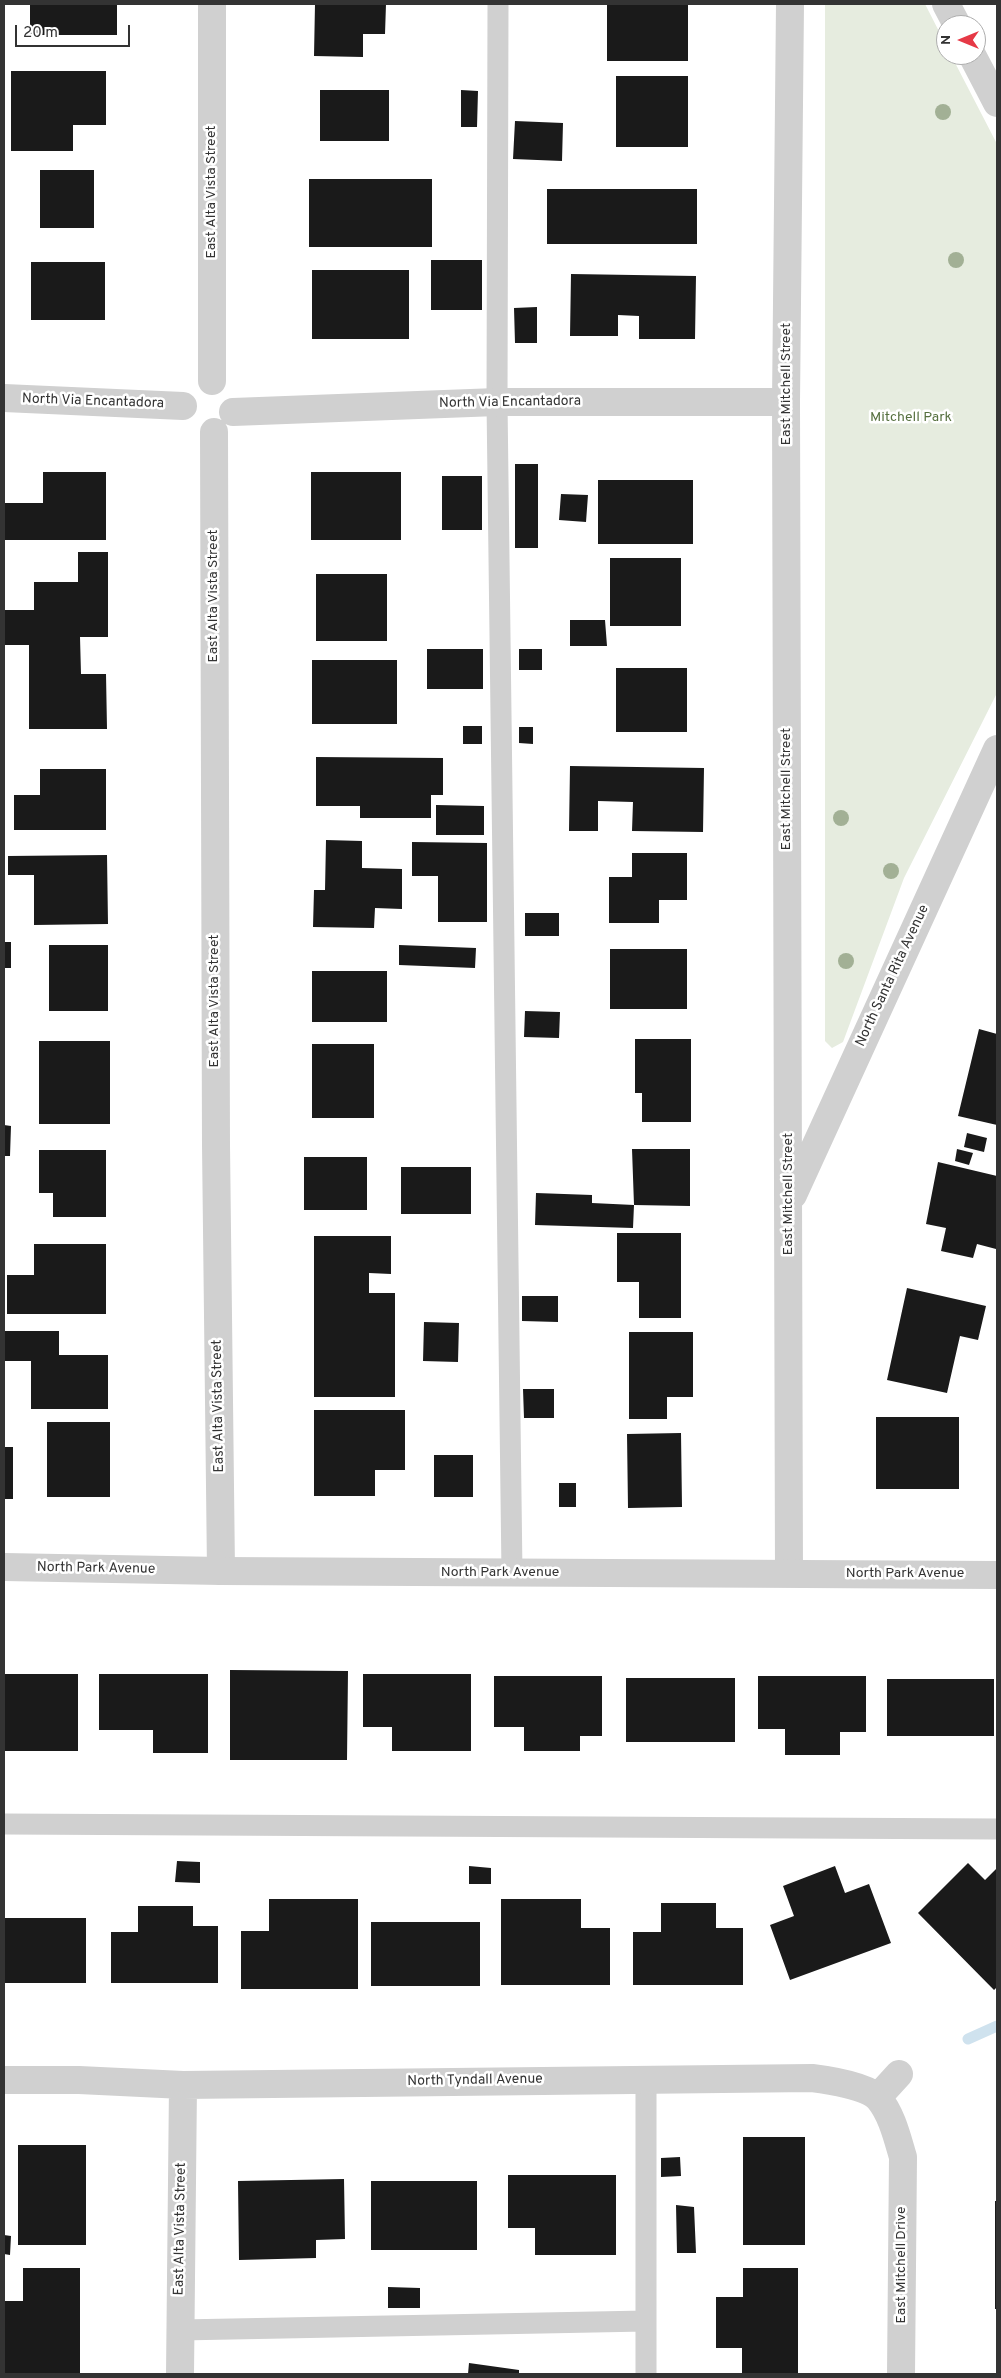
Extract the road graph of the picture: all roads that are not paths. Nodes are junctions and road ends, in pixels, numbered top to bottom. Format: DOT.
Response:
graph roads {
  1 [pos="212,4"];
  2 [pos="498,4"];
  3 [pos="790,4"];
  4 [pos="977,65"];
  5 [pos="997,104"];
  6 [pos="212,381"];
  7 [pos="4,398"];
  8 [pos="497,402"];
  9 [pos="786,402"];
  10 [pos="183,406"];
  11 [pos="233,412"];
  12 [pos="214,432"];
  13 [pos="997,749"];
  14 [pos="789,1204"];
  15 [pos="4,1567"];
  16 [pos="221,1571"];
  17 [pos="512,1573"];
  18 [pos="789,1573"];
  19 [pos="997,1575"];
  20 [pos="4,1824"];
  21 [pos="997,1829"];
  22 [pos="900,2074"];
  23 [pos="646,2079"];
  24 [pos="4,2080"];
  25 [pos="183,2085"];
  26 [pos="878,2097"];
  27 [pos="646,2322"];
  28 [pos="180,2330"];
  29 [pos="180,2374"];
  30 [pos="646,2374"];
  31 [pos="902,2374"];
  1 -- 6 [label="street, East Alta Vista Street"];
  2 -- 8 [label="lane"];
  3 -- 9 [label="street, East Mitchell Street"];
  4 -- 5 [label="street"];
  6 -- 10 [label="street"];
  6 -- 11 [label="street"];
  7 -- 10 [label="street, North Via Encantadora"];
  8 -- 9 [label="street, North Via Encantadora"];
  8 -- 11 [label="street, North Via Encantadora"];
  8 -- 17 [label="lane"];
  9 -- 14 [label="street, East Mitchell Street"];
  10 -- 12 [label="street"];
  11 -- 12 [label="street"];
  12 -- 16 [label="street, East Alta Vista Street"];
  13 -- 14 [label="street, North Santa Rita Avenue"];
  14 -- 18 [label="street, East Mitchell Street"];
  15 -- 16 [label="street, North Park Avenue"];
  16 -- 17 [label="street, North Park Avenue"];
  17 -- 18 [label="street, North Park Avenue"];
  18 -- 19 [label="street, North Park Avenue"];
  20 -- 21 [label="lane"];
  22 -- 26 [label="street"];
  23 -- 25 [label="street, North Tyndall Avenue"];
  23 -- 26 [label="street, North Tyndall Avenue"];
  23 -- 27 [label="lane"];
  24 -- 25 [label="street, North Tyndall Avenue"];
  25 -- 28 [label="street, East Alta Vista Street"];
  26 -- 31 [label="street, East Mitchell Drive"];
  27 -- 28 [label="lane"];
  27 -- 30 [label="lane"];
  28 -- 29 [label="street, East Alta Vista Street"];
}
